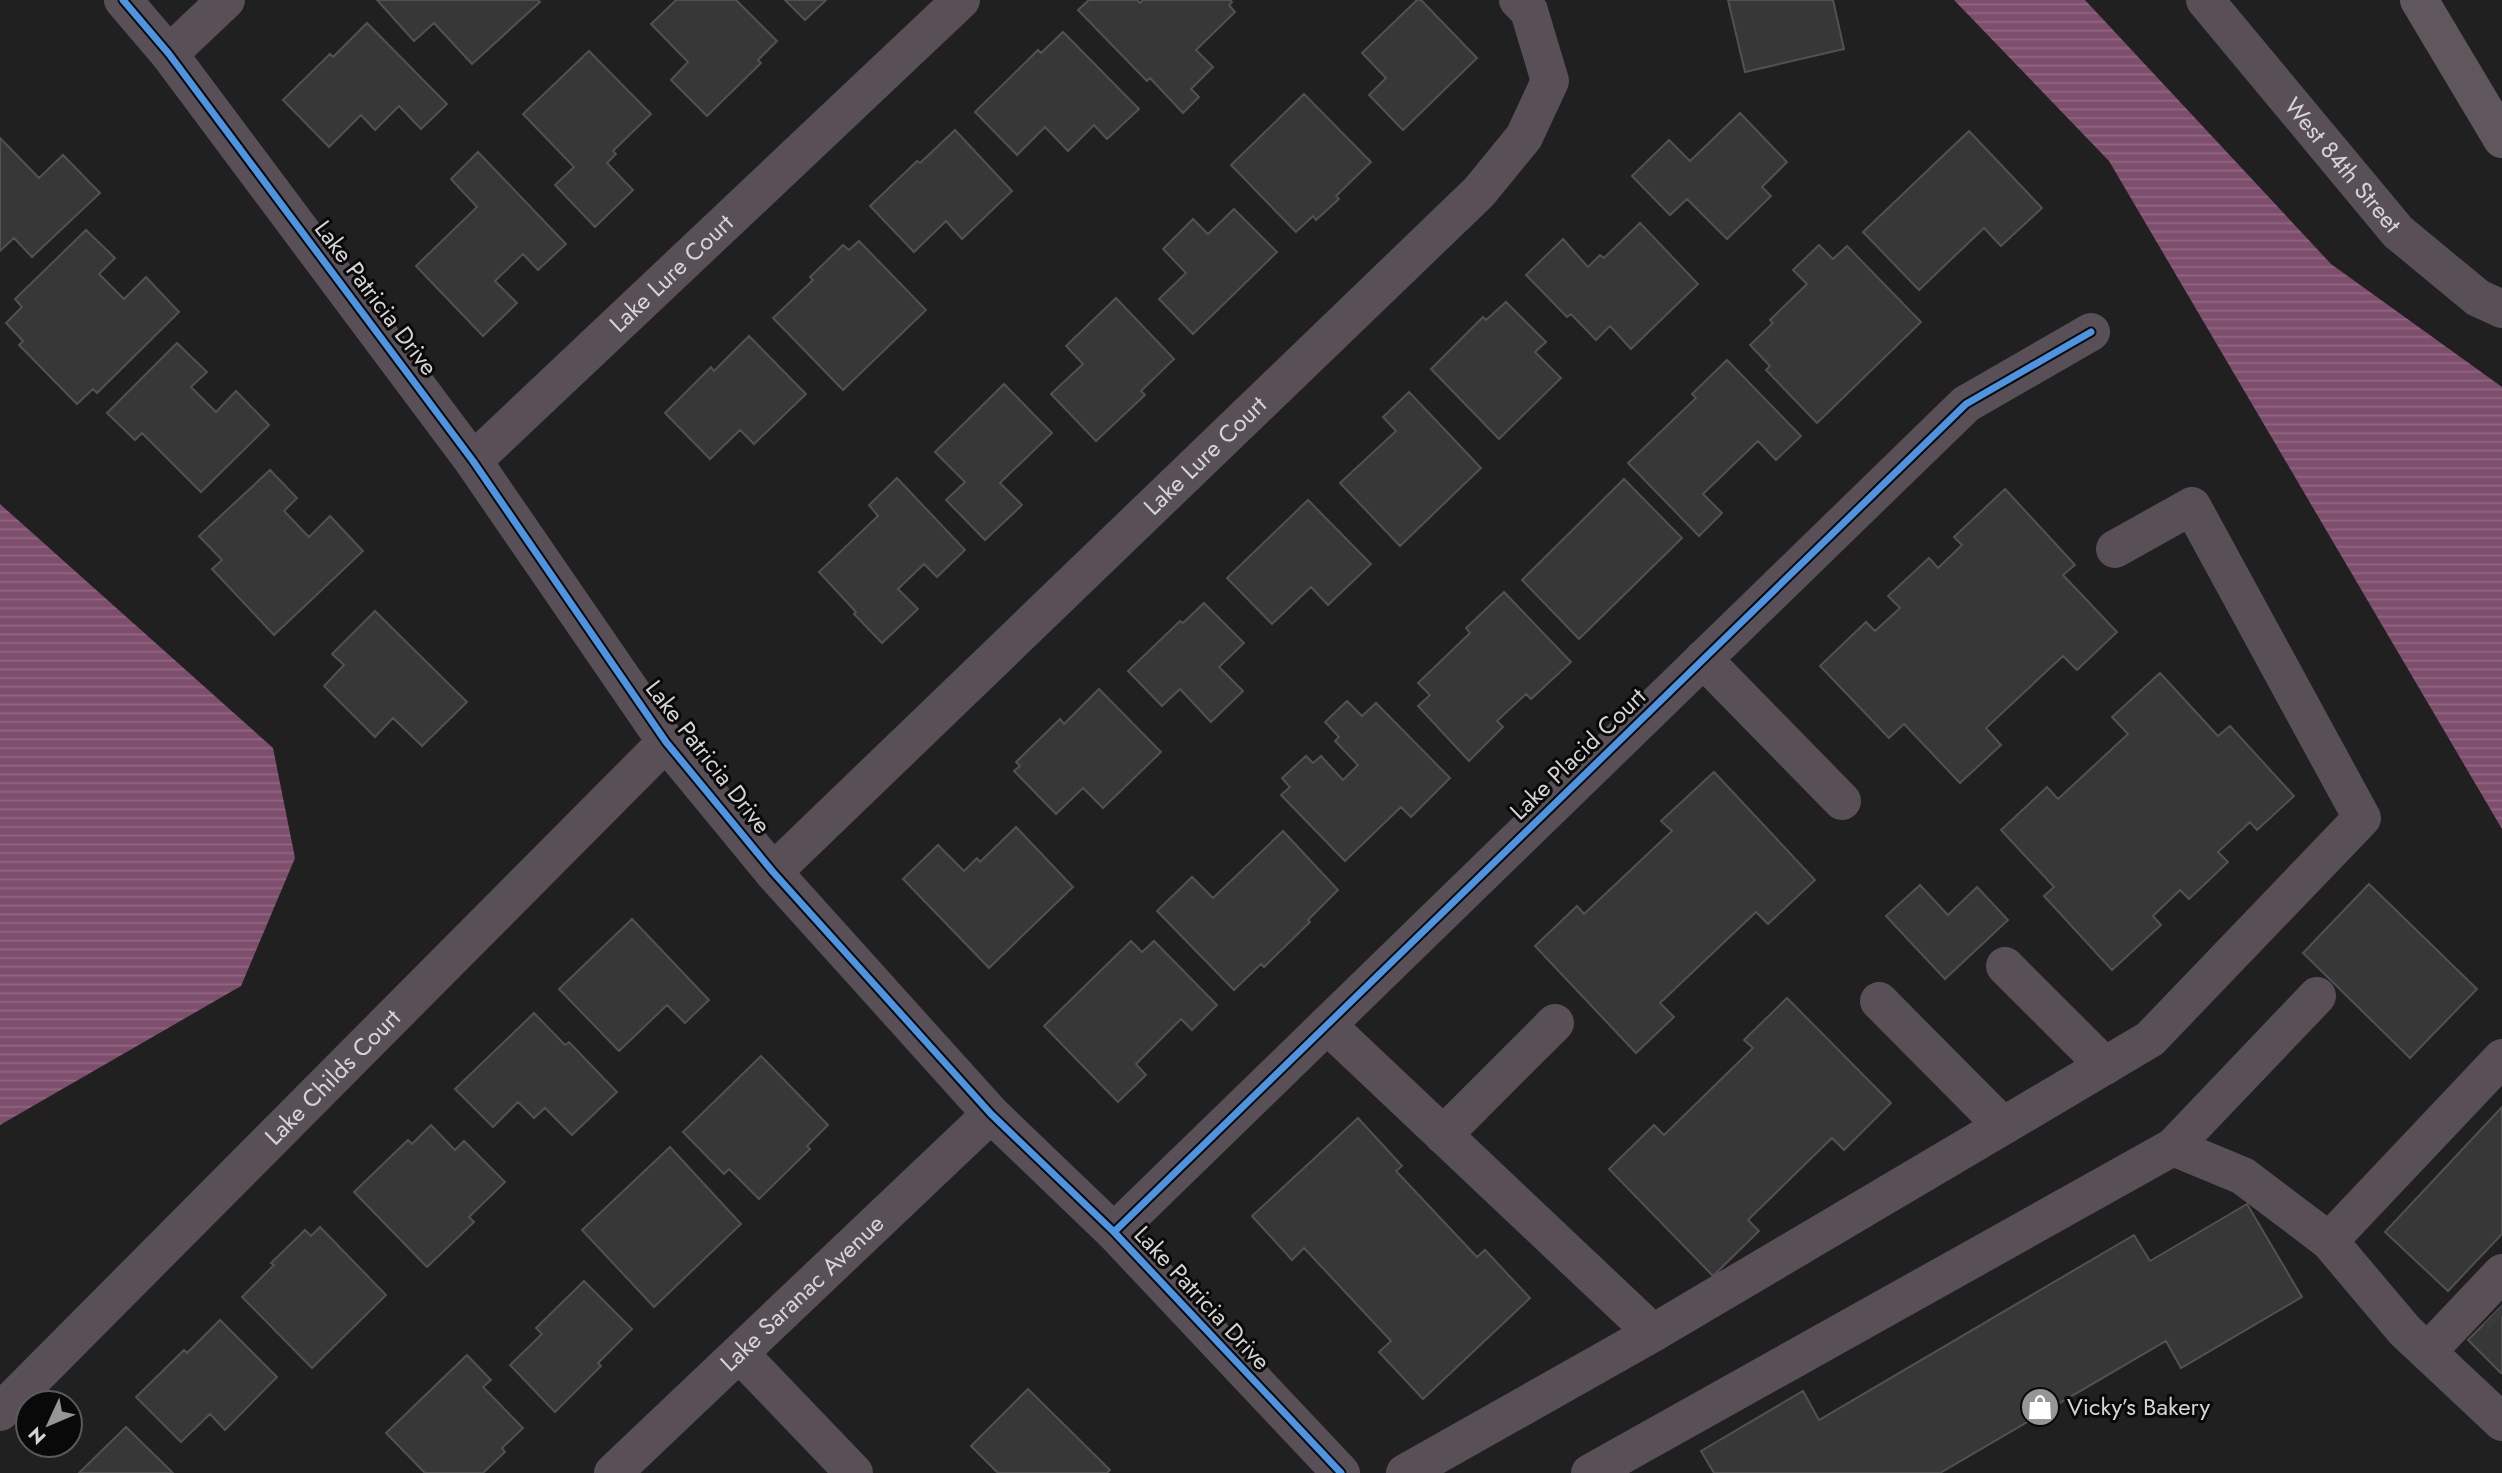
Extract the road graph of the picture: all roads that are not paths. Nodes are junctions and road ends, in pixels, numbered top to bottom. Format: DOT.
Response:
graph roads {
  1 [pos="123,0"];
  2 [pos="226,0"];
  3 [pos="961,0"];
  4 [pos="1518,0"];
  5 [pos="2205,0"];
  6 [pos="2419,0"];
  7 [pos="169,54"];
  8 [pos="2502,139"];
  9 [pos="2502,309"];
  10 [pos="2091,332"];
  11 [pos="473,461"];
  12 [pos="2115,549"];
  13 [pos="1703,659"];
  14 [pos="666,742"];
  15 [pos="1842,801"];
  16 [pos="773,872"];
  17 [pos="2005,967"];
  18 [pos="2318,996"];
  19 [pos="1879,1001"];
  20 [pos="1555,1023"];
  21 [pos="1327,1025"];
  22 [pos="2105,1066"];
  23 [pos="2499,1069"];
  24 [pos="991,1114"];
  25 [pos="2003,1126"];
  26 [pos="1443,1135"];
  27 [pos="2173,1147"];
  28 [pos="1114,1232"];
  29 [pos="2329,1241"];
  30 [pos="2493,1293"];
  31 [pos="1653,1333"];
  32 [pos="2428,1351"];
  33 [pos="740,1354"];
  34 [pos="2497,1407"];
  35 [pos="0,1412"];
  36 [pos="1610,1468"];
  37 [pos="612,1473"];
  38 [pos="854,1473"];
  39 [pos="1341,1473"];
  40 [pos="1405,1473"];
  1 -- 7 [label="street, Lake Patricia Drive"];
  2 -- 7 [label="street"];
  3 -- 11 [label="street, Lake Lure Court"];
  4 -- 16 [label="street, Lake Lure Court"];
  5 -- 9 [label="street, West 84th Street"];
  6 -- 8 [label="highway"];
  7 -- 11 [label="street, Lake Patricia Drive"];
  10 -- 13 [label="street, Lake Placid Court"];
  11 -- 14 [label="street, Lake Patricia Drive"];
  12 -- 22 [label="street"];
  13 -- 15 [label="street"];
  13 -- 21 [label="street, Lake Placid Court"];
  14 -- 16 [label="street, Lake Patricia Drive"];
  14 -- 35 [label="street, Lake Childs Court"];
  16 -- 24 [label="street, Lake Patricia Drive"];
  17 -- 22 [label="street"];
  18 -- 27 [label="street"];
  19 -- 25 [label="street"];
  20 -- 26 [label="street"];
  21 -- 26 [label="street"];
  21 -- 28 [label="street, Lake Placid Court"];
  22 -- 25 [label="street"];
  23 -- 29 [label="street"];
  24 -- 28 [label="street, Lake Patricia Drive"];
  24 -- 33 [label="street, Lake Saranac Avenue"];
  25 -- 31 [label="street"];
  26 -- 31 [label="street"];
  27 -- 29 [label="street"];
  27 -- 36 [label="street"];
  28 -- 39 [label="street, Lake Patricia Drive"];
  29 -- 32 [label="street"];
  30 -- 32 [label="street"];
  31 -- 40 [label="street"];
  32 -- 34 [label="street"];
  33 -- 37 [label="street, Lake Saranac Avenue"];
  33 -- 38 [label="street"];
}
